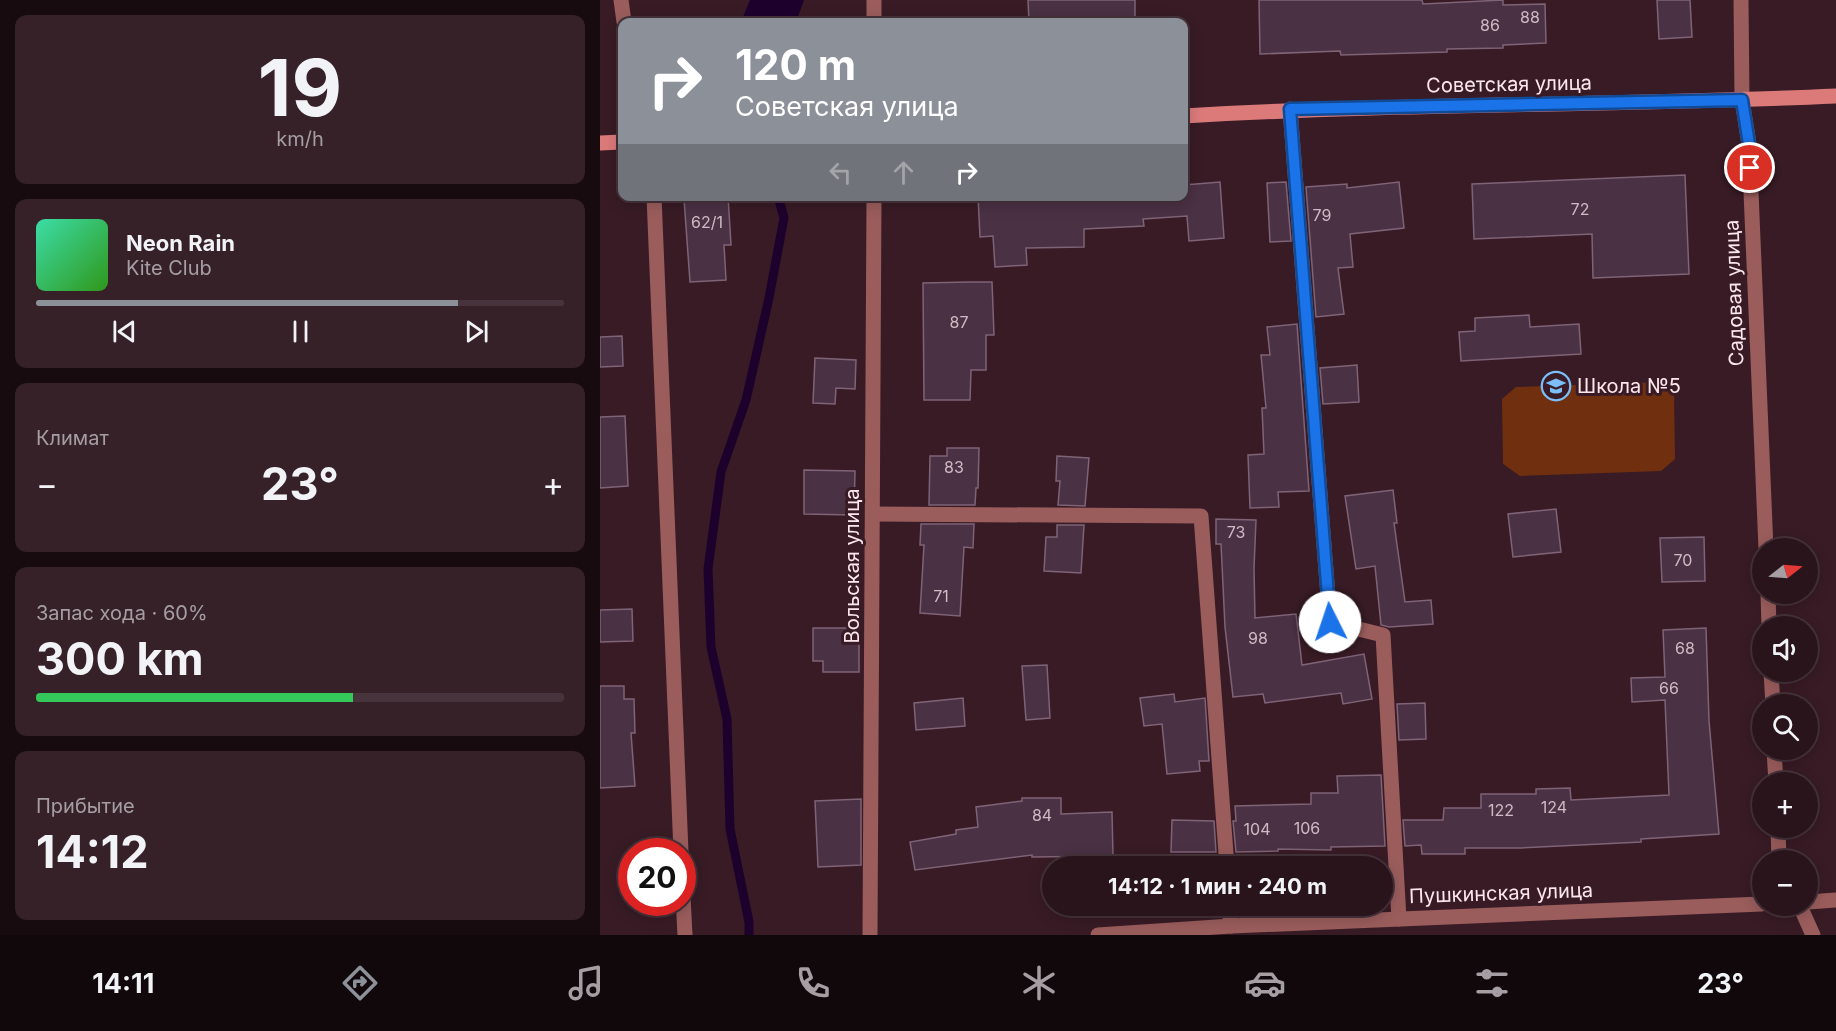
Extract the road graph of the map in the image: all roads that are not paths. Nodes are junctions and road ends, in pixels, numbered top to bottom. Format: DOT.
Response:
graph roads {
  1 [pos="621,0"];
  2 [pos="874,0"];
  3 [pos="1741,0"];
  4 [pos="623,18"];
  5 [pos="874,18"];
  6 [pos="1836,96"];
  7 [pos="1742,100"];
  8 [pos="1290,109"];
  9 [pos="1188,116"];
  10 [pos="618,142"];
  11 [pos="600,143"];
  12 [pos="654,201"];
  13 [pos="874,201"];
  14 [pos="873,514"];
  15 [pos="1766,538"];
  16 [pos="680,838"];
  17 [pos="1226,856"];
  18 [pos="1836,900"];
  19 [pos="1818,901"];
  20 [pos="1752,904"];
  21 [pos="684,916"];
  22 [pos="1230,916"];
  23 [pos="1804,916"];
  24 [pos="1399,919"];
  25 [pos="1231,926"];
  26 [pos="1255,930"];
  27 [pos="685,935"];
  28 [pos="870,935"];
  29 [pos="1098,935"];
  30 [pos="1813,935"];
  1 -- 4 [label="street"];
  2 -- 5 [label="street"];
  3 -- 7 [label="street, Садовая улица"];
  6 -- 7 [label="main road, Советская улица"];
  7 -- 8 [label="main road, Советская улица"];
  7 -- 15 [label="street, Садовая улица"];
  8 -- 9 [label="main road, Советская улица"];
  8 -- 24 [label="street"];
  10 -- 11 [label="main road"];
  12 -- 16 [label="street"];
  13 -- 14 [label="street, Вольская улица"];
  14 -- 17 [label="street"];
  14 -- 28 [label="street, Вольская улица"];
  18 -- 19 [label="street"];
  20 -- 24 [label="street, Пушкинская улица"];
  21 -- 27 [label="street"];
  22 -- 25 [label="street"];
  23 -- 30 [label="street"];
  24 -- 26 [label="street, Пушкинская улица"];
  25 -- 26 [label="street, Пушкинская улица"];
  25 -- 29 [label="street, Пушкинская улица"];
}
